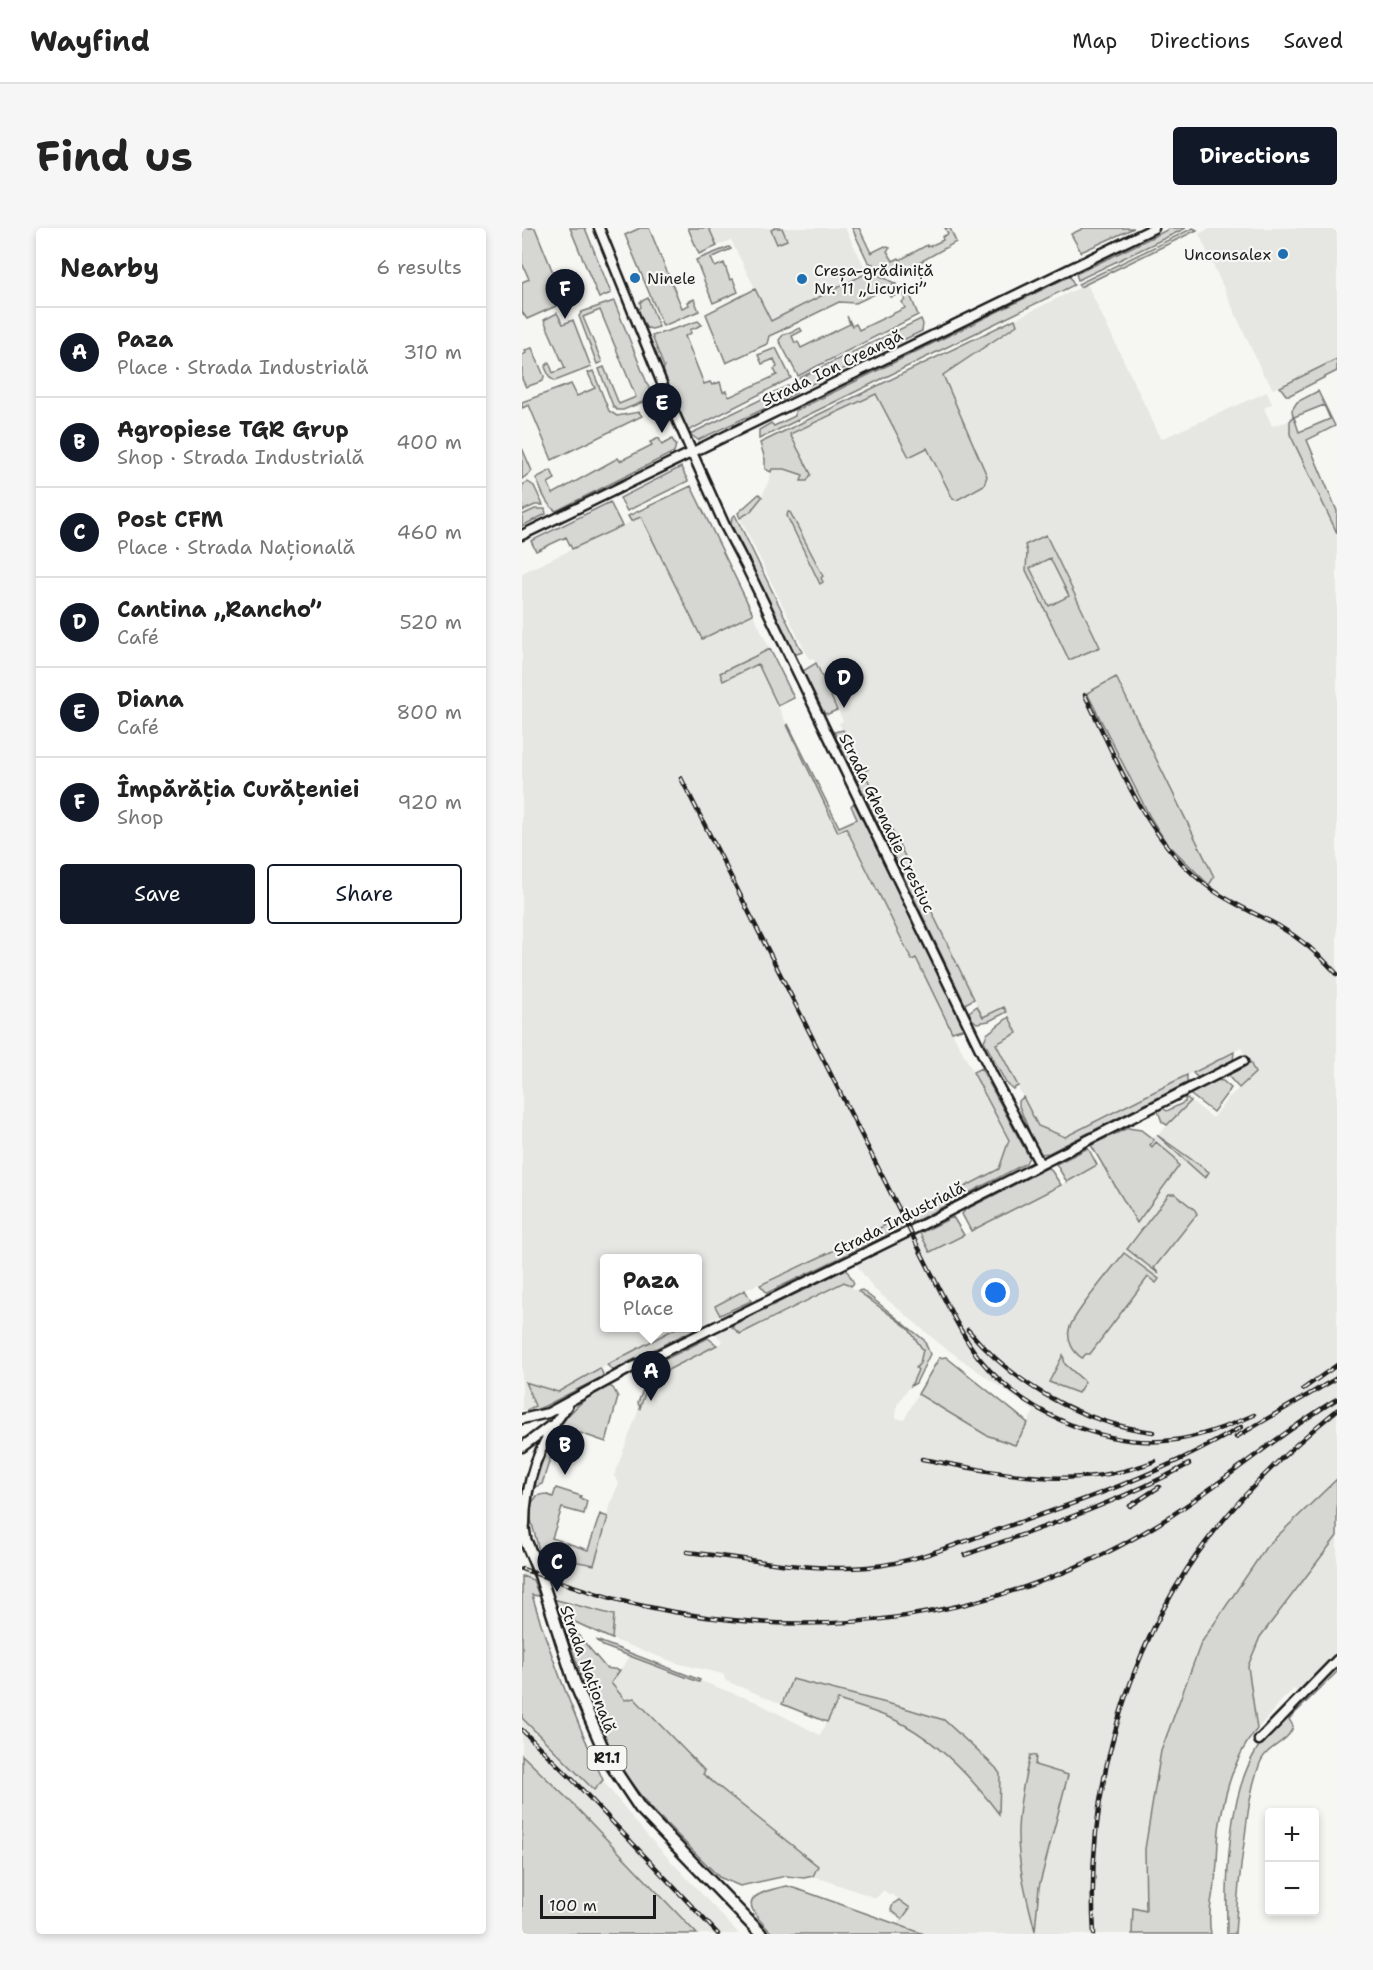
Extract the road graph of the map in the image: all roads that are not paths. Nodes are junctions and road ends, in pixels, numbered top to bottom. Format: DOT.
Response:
graph roads {
  1 [pos="599,228"];
  2 [pos="1154,228"];
  3 [pos="693,452"];
  4 [pos="522,535"];
  5 [pos="1243,1060"];
  6 [pos="1040,1164"];
  7 [pos="569,1403"];
  8 [pos="522,1419"];
  9 [pos="553,1424"];
  10 [pos="522,1447"];
  11 [pos="522,1517"];
  12 [pos="524,1535"];
  13 [pos="1337,1660"];
  14 [pos="1259,1740"];
  15 [pos="761,1934"];
  1 -- 3 [label="street, Strada Ghenadie Crestiuc"];
  2 -- 3 [label="street, Strada Ion Creangă"];
  3 -- 4 [label="street, Strada Ion Creangă"];
  3 -- 6 [label="street, Strada Ghenadie Crestiuc"];
  5 -- 6 [label="street, Strada Industrială"];
  6 -- 7 [label="street, Strada Industrială"];
  7 -- 8 [label="street, Strada Industrială"];
  7 -- 9 [label="street, Strada Industrială"];
  9 -- 10 [label="street, Strada Industrială"];
  9 -- 12 [label="street, Strada Industrială"];
  11 -- 12 [label="main road, Strada Națională"];
  12 -- 15 [label="main road, Strada Națională / R1.1"];
  13 -- 14 [label="street"];
}
